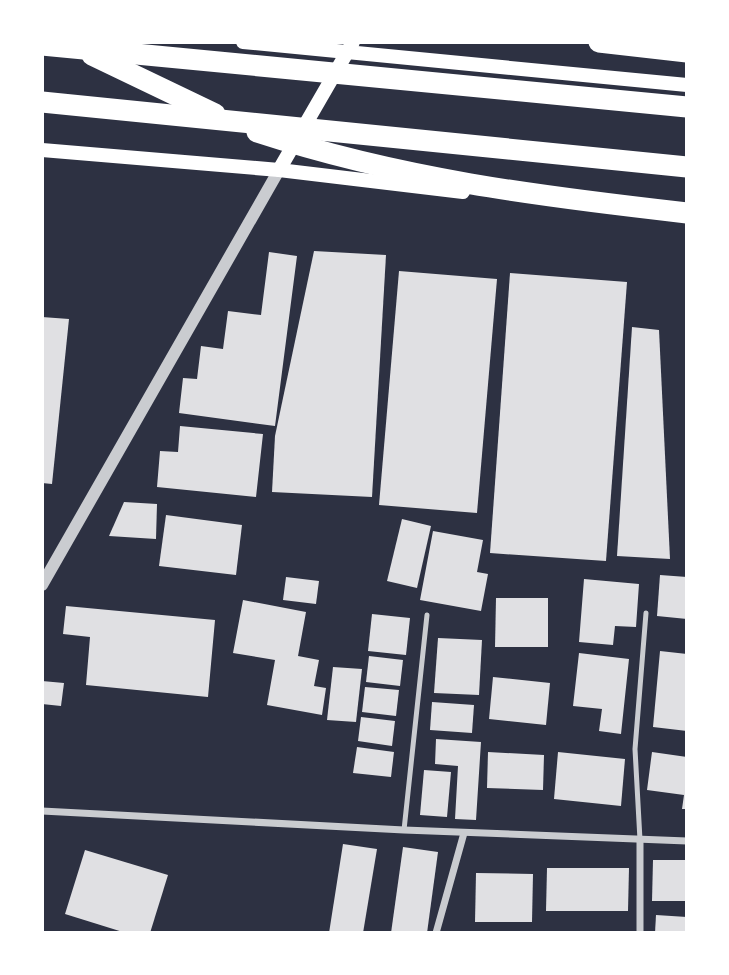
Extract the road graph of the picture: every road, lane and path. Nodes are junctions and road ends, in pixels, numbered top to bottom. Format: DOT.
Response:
graph roads {
  1 [pos="70,42"];
  2 [pos="142,42"];
  3 [pos="243,42"];
  4 [pos="335,42"];
  5 [pos="599,42"];
  6 [pos="42,45"];
  7 [pos="350,48"];
  8 [pos="687,52"];
  9 [pos="378,79"];
  10 [pos="687,85"];
  11 [pos="42,102"];
  12 [pos="687,107"];
  13 [pos="42,150"];
  14 [pos="687,167"];
  15 [pos="279,170"];
  16 [pos="687,216"];
  17 [pos="42,585"];
  18 [pos="646,612"];
  19 [pos="427,615"];
  20 [pos="42,811"];
  21 [pos="404,830"];
  22 [pos="464,833"];
  23 [pos="640,841"];
  24 [pos="687,841"];
  25 [pos="436,933"];
  26 [pos="640,933"];
  1 -- 16 [label="highway"];
  2 -- 9 [label="highway"];
  3 -- 7 [label="main road"];
  4 -- 7 [label="street"];
  5 -- 8 [label="highway"];
  6 -- 9 [label="highway"];
  7 -- 10 [label="main road"];
  7 -- 15 [label="main road"];
  9 -- 12 [label="highway"];
  11 -- 14 [label="highway"];
  13 -- 15 [label="main road"];
  15 -- 16 [label="main road"];
  15 -- 17 [label="street"];
  18 -- 23 [label="lane"];
  19 -- 21 [label="lane"];
  20 -- 21 [label="street"];
  21 -- 22 [label="street"];
  22 -- 23 [label="street"];
  22 -- 25 [label="street"];
  23 -- 24 [label="street"];
  23 -- 26 [label="street"];
}
